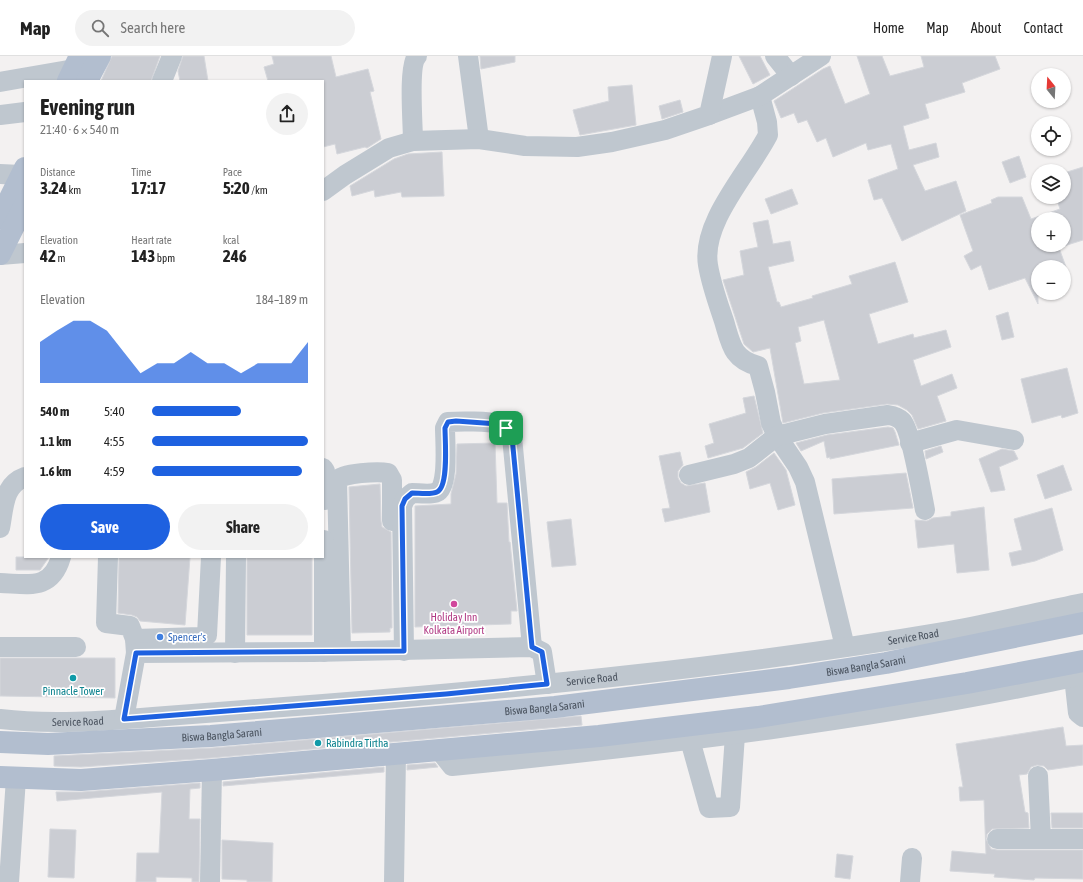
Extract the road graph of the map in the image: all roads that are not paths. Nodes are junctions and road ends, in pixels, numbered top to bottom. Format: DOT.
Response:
graph roads {
  1 [pos="100,56"];
  2 [pos="172,56"];
  3 [pos="417,56"];
  4 [pos="468,56"];
  5 [pos="722,56"];
  6 [pos="775,56"];
  7 [pos="821,56"];
  8 [pos="77,72"];
  9 [pos="791,76"];
  10 [pos="162,80"];
  11 [pos="0,82"];
  12 [pos="760,96"];
  13 [pos="24,112"];
  14 [pos="0,115"];
  15 [pos="709,115"];
  16 [pos="479,140"];
  17 [pos="414,141"];
  18 [pos="23,171"];
  19 [pos="0,174"];
  20 [pos="324,190"];
  21 [pos="24,206"];
  22 [pos="0,218"];
  23 [pos="24,253"];
  24 [pos="0,255"];
  25 [pos="777,436"];
  26 [pos="1014,440"];
  27 [pos="910,443"];
  28 [pos="324,470"];
  29 [pos="689,474"];
  30 [pos="24,477"];
  31 [pos="925,510"];
  32 [pos="0,528"];
  33 [pos="61,558"];
  34 [pos="108,558"];
  35 [pos="211,558"];
  36 [pos="236,558"];
  37 [pos="0,583"];
  38 [pos="1083,603"];
  39 [pos="1083,624"];
  40 [pos="76,646"];
  41 [pos="136,646"];
  42 [pos="0,647"];
  43 [pos="532,647"];
  44 [pos="845,647"];
  45 [pos="399,651"];
  46 [pos="333,652"];
  47 [pos="235,653"];
  48 [pos="1080,671"];
  49 [pos="547,684"];
  50 [pos="864,708"];
  51 [pos="1083,717"];
  52 [pos="0,719"];
  53 [pos="124,719"];
  54 [pos="735,735"];
  55 [pos="690,740"];
  56 [pos="0,742"];
  57 [pos="601,744"];
  58 [pos="396,755"];
  59 [pos="212,770"];
  60 [pos="1038,776"];
  61 [pos="8,778"];
  62 [pos="997,839"];
  63 [pos="1041,839"];
  64 [pos="1083,839"];
  65 [pos="912,858"];
  66 [pos="9,882"];
  67 [pos="210,882"];
  68 [pos="394,882"];
  69 [pos="910,882"];
  1 -- 8 [label="main road"];
  2 -- 10 [label="street"];
  3 -- 17 [label="street"];
  4 -- 16 [label="street"];
  5 -- 15 [label="street"];
  6 -- 9 [label="street"];
  7 -- 9 [label="street"];
  8 -- 11 [label="street"];
  9 -- 12 [label="street"];
  12 -- 15 [label="street"];
  12 -- 25 [label="street"];
  13 -- 14 [label="street"];
  15 -- 16 [label="street"];
  16 -- 17 [label="street"];
  17 -- 20 [label="street"];
  18 -- 19 [label="street"];
  18 -- 22 [label="main road"];
  21 -- 24 [label="main road"];
  23 -- 24 [label="street"];
  25 -- 27 [label="street"];
  25 -- 29 [label="street"];
  25 -- 44 [label="street"];
  26 -- 27 [label="street"];
  27 -- 31 [label="street"];
  28 -- 46 [label="street"];
  30 -- 32 [label="street"];
  33 -- 37 [label="street"];
  34 -- 41 [label="street"];
  35 -- 41 [label="street"];
  36 -- 47 [label="street"];
  38 -- 44 [label="street, Service Road"];
  39 -- 56 [label="main road, Biswa Bangla Sarani"];
  40 -- 42 [label="street"];
  41 -- 47 [label="street"];
  41 -- 53 [label="street"];
  43 -- 45 [label="street"];
  43 -- 45 [label="street"];
  43 -- 49 [label="street"];
  44 -- 49 [label="street, Service Road"];
  45 -- 46 [label="street"];
  45 -- 46 [label="street"];
  46 -- 47 [label="street"];
  48 -- 50 [label="main road"];
  48 -- 51 [label="street"];
  49 -- 53 [label="street, Service Road"];
  50 -- 54 [label="street"];
  50 -- 57 [label="main road"];
  52 -- 53 [label="street, Service Road"];
  54 -- 55 [label="street"];
  54 -- 55 [label="street"];
  55 -- 57 [label="street"];
  57 -- 58 [label="main road"];
  58 -- 59 [label="main road"];
  58 -- 68 [label="street"];
  59 -- 61 [label="main road"];
  59 -- 67 [label="street"];
  60 -- 63 [label="street"];
  61 -- 66 [label="street"];
  62 -- 63 [label="street"];
  63 -- 64 [label="street"];
  65 -- 69 [label="street"];
}
